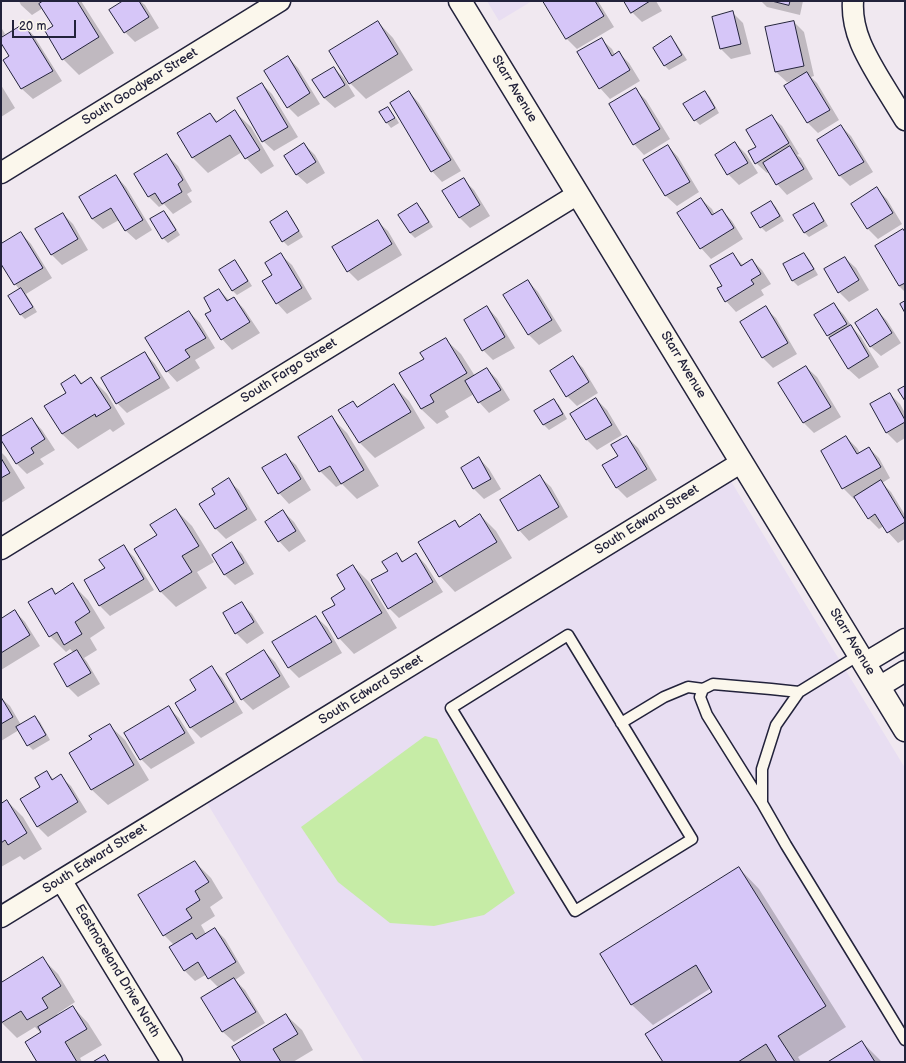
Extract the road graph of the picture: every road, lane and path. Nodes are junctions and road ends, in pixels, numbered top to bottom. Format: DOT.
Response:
graph roads {
  1 [pos="280,1"];
  2 [pos="460,1"];
  3 [pos="853,1"];
  4 [pos="905,120"];
  5 [pos="1,173"];
  6 [pos="578,194"];
  7 [pos="742,462"];
  8 [pos="1,549"];
  9 [pos="905,639"];
  10 [pos="862,659"];
  11 [pos="905,671"];
  12 [pos="879,687"];
  13 [pos="703,689"];
  14 [pos="799,692"];
  15 [pos="622,723"];
  16 [pos="905,730"];
  17 [pos="762,803"];
  18 [pos="61,880"];
  19 [pos="1,917"];
  20 [pos="905,1040"];
  21 [pos="172,1062"];
  1 -- 5 [label="street, South Goodyear Street"];
  2 -- 6 [label="street, Starr Avenue"];
  3 -- 4 [label="street"];
  6 -- 7 [label="street, Starr Avenue"];
  6 -- 8 [label="street, South Fargo Street"];
  7 -- 10 [label="street, Starr Avenue"];
  7 -- 18 [label="street, South Edward Street"];
  9 -- 10 [label="street"];
  10 -- 12 [label="street, Starr Avenue"];
  10 -- 14 [label="lane"];
  11 -- 12 [label="street"];
  12 -- 16 [label="street, Starr Avenue"];
  13 -- 14 [label="lane"];
  13 -- 15 [label="lane"];
  13 -- 17 [label="lane"];
  14 -- 17 [label="lane"];
  15 -- 15 [label="lane"];
  17 -- 20 [label="lane"];
  18 -- 19 [label="street, South Edward Street"];
  18 -- 21 [label="street, Eastmoreland Drive North"];
}
